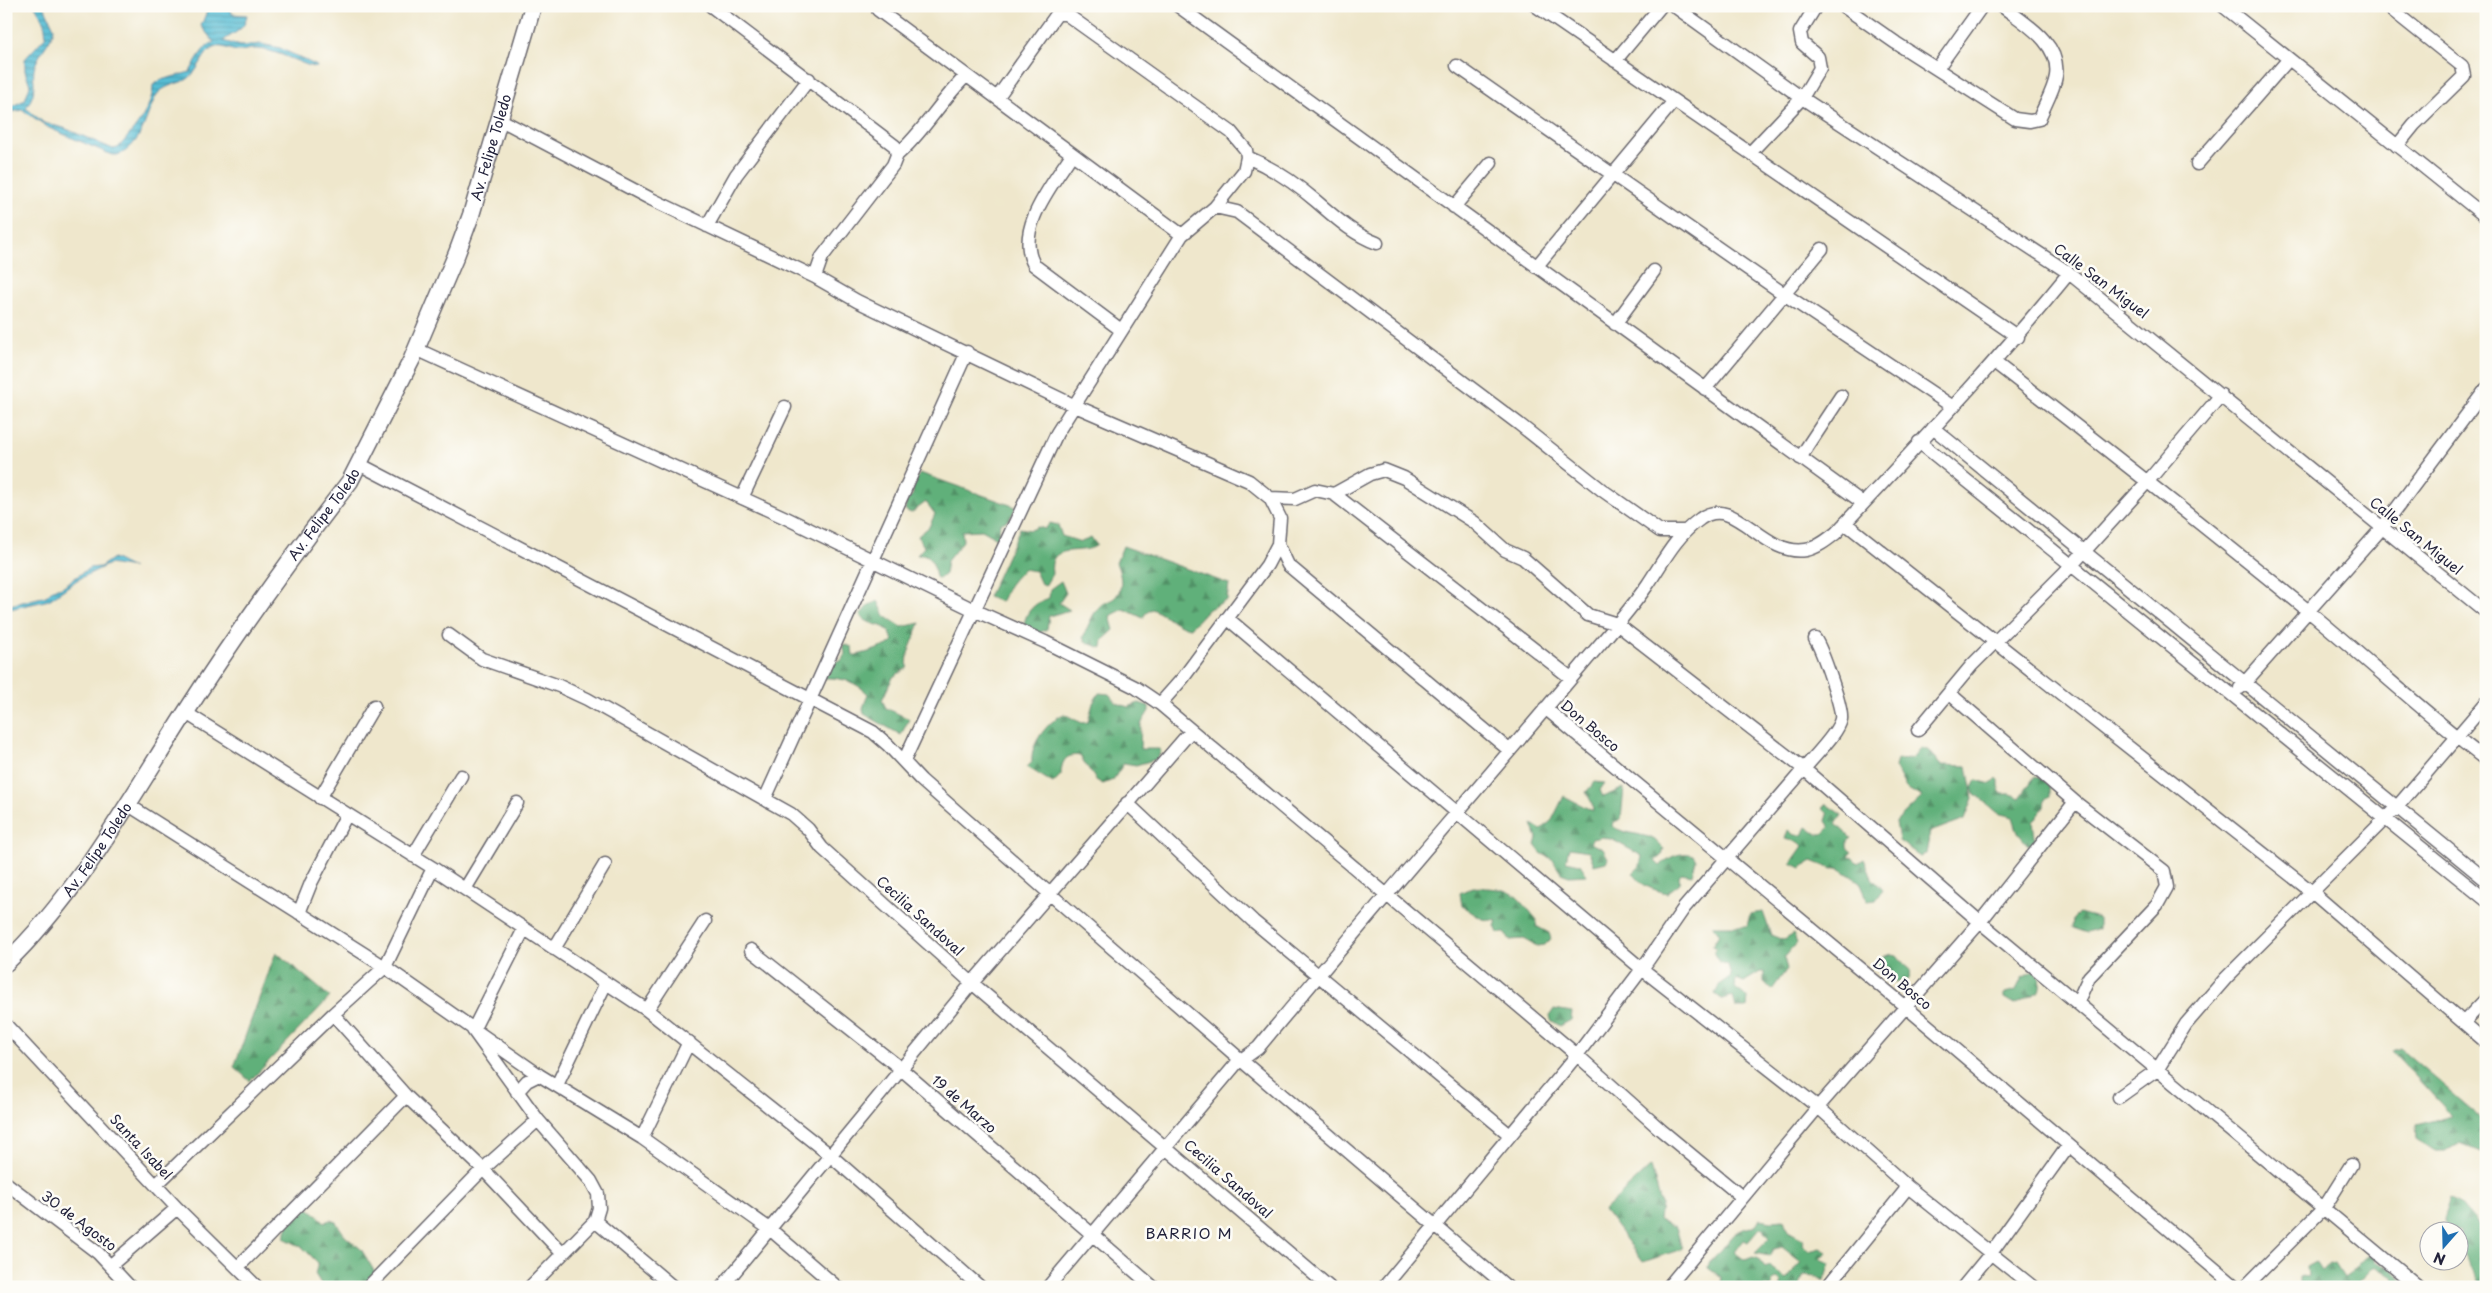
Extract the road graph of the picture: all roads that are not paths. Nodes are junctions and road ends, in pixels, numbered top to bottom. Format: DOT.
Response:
graph roads {
  1 [pos="533,6"];
  2 [pos="711,6"];
  3 [pos="1178,6"];
  4 [pos="1536,6"];
  5 [pos="1661,6"];
  6 [pos="1674,6"];
  7 [pos="1816,6"];
  8 [pos="1982,6"];
  9 [pos="2002,6"];
  10 [pos="2223,6"];
  11 [pos="2386,6"];
  12 [pos="1845,7"];
  13 [pos="878,10"];
  14 [pos="2289,59"];
  15 [pos="1615,61"];
  16 [pos="1457,66"];
  17 [pos="1937,69"];
  18 [pos="966,76"];
  19 [pos="808,79"];
  20 [pos="997,98"];
  21 [pos="1802,98"];
  22 [pos="1674,101"];
  23 [pos="499,119"];
  24 [pos="2398,146"];
  25 [pos="1072,154"];
  26 [pos="1750,154"];
  27 [pos="897,155"];
  28 [pos="1248,157"];
  29 [pos="1491,163"];
  30 [pos="2197,164"];
  31 [pos="1614,175"];
  32 [pos="1228,192"];
  33 [pos="1215,207"];
  34 [pos="1454,207"];
  35 [pos="1237,212"];
  36 [pos="2486,217"];
  37 [pos="707,226"];
  38 [pos="1182,235"];
  39 [pos="1377,243"];
  40 [pos="1822,249"];
  41 [pos="1536,267"];
  42 [pos="1654,271"];
  43 [pos="2069,274"];
  44 [pos="814,277"];
  45 [pos="1784,294"];
  46 [pos="1615,324"];
  47 [pos="1121,330"];
  48 [pos="2018,336"];
  49 [pos="416,349"];
  50 [pos="967,352"];
  51 [pos="1994,362"];
  52 [pos="1705,389"];
  53 [pos="2486,389"];
  54 [pos="2221,395"];
  55 [pos="1841,396"];
  56 [pos="1073,405"];
  57 [pos="785,407"];
  58 [pos="1953,407"];
  59 [pos="1933,428"];
  60 [pos="1919,442"];
  61 [pos="1800,458"];
  62 [pos="359,464"];
  63 [pos="2148,481"];
  64 [pos="1334,494"];
  65 [pos="742,498"];
  66 [pos="1270,498"];
  67 [pos="1863,503"];
  68 [pos="1845,523"];
  69 [pos="2382,528"];
  70 [pos="1660,531"];
  71 [pos="1686,531"];
  72 [pos="1278,544"];
  73 [pos="2084,551"];
  74 [pos="1664,558"];
  75 [pos="873,562"];
  76 [pos="2072,565"];
  77 [pos="974,610"];
  78 [pos="2308,610"];
  79 [pos="2486,612"];
  80 [pos="1227,618"];
  81 [pos="1617,624"];
  82 [pos="449,635"];
  83 [pos="1815,638"];
  84 [pos="1997,642"];
  85 [pos="1571,678"];
  86 [pos="2245,682"];
  87 [pos="1948,694"];
  88 [pos="2233,696"];
  89 [pos="810,699"];
  90 [pos="2486,702"];
  91 [pos="1160,704"];
  92 [pos="374,706"];
  93 [pos="1545,708"];
  94 [pos="186,713"];
  95 [pos="1918,730"];
  96 [pos="1191,731"];
  97 [pos="2456,737"];
  98 [pos="1510,750"];
  99 [pos="2486,760"];
  100 [pos="904,761"];
  101 [pos="1804,769"];
  102 [pos="461,776"];
  103 [pos="320,798"];
  104 [pos="765,800"];
  105 [pos="2075,802"];
  106 [pos="517,803"];
  107 [pos="1127,803"];
  108 [pos="127,804"];
  109 [pos="2397,807"];
  110 [pos="1455,813"];
  111 [pos="347,814"];
  112 [pos="2385,818"];
  113 [pos="413,856"];
  114 [pos="1725,858"];
  115 [pos="605,864"];
  116 [pos="433,868"];
  117 [pos="2486,880"];
  118 [pos="464,889"];
  119 [pos="1048,892"];
  120 [pos="2312,892"];
  121 [pos="1385,895"];
  122 [pos="2486,900"];
  123 [pos="299,913"];
  124 [pos="705,922"];
  125 [pos="1980,922"];
  126 [pos="524,929"];
  127 [pos="554,948"];
  128 [pos="750,950"];
  129 [pos="6,963"];
  130 [pos="385,967"];
  131 [pos="1642,969"];
  132 [pos="1317,976"];
  133 [pos="606,983"];
  134 [pos="972,983"];
  135 [pos="2486,999"];
  136 [pos="2077,1003"];
  137 [pos="1906,1007"];
  138 [pos="647,1010"];
  139 [pos="333,1014"];
  140 [pos="2464,1022"];
  141 [pos="6,1025"];
  142 [pos="473,1030"];
  143 [pos="689,1042"];
  144 [pos="2486,1042"];
  145 [pos="1577,1056"];
  146 [pos="1241,1060"];
  147 [pos="900,1068"];
  148 [pos="2157,1070"];
  149 [pos="539,1074"];
  150 [pos="557,1085"];
  151 [pos="517,1092"];
  152 [pos="406,1096"];
  153 [pos="2119,1097"];
  154 [pos="1818,1107"];
  155 [pos="538,1120"];
  156 [pos="1510,1135"];
  157 [pos="642,1138"];
  158 [pos="1166,1146"];
  159 [pos="2068,1146"];
  160 [pos="830,1154"];
  161 [pos="2351,1164"];
  162 [pos="483,1169"];
  163 [pos="6,1183"];
  164 [pos="156,1185"];
  165 [pos="1908,1187"];
  166 [pos="1742,1197"];
  167 [pos="177,1208"];
  168 [pos="2324,1208"];
  169 [pos="596,1220"];
  170 [pos="1434,1226"];
  171 [pos="770,1230"];
  172 [pos="1091,1234"];
  173 [pos="562,1253"];
  174 [pos="1991,1253"];
  175 [pos="111,1265"];
  176 [pos="238,1267"];
  177 [pos="130,1287"];
  178 [pos="257,1287"];
  179 [pos="368,1287"];
  180 [pos="530,1287"];
  181 [pos="673,1287"];
  182 [pos="722,1287"];
  183 [pos="837,1287"];
  184 [pos="980,1287"];
  185 [pos="1048,1287"];
  186 [pos="1153,1287"];
  187 [pos="1329,1287"];
  188 [pos="1384,1287"];
  189 [pos="1507,1287"];
  190 [pos="1668,1287"];
  191 [pos="1827,1287"];
  192 [pos="1963,1287"];
  193 [pos="2032,1287"];
  194 [pos="2236,1287"];
  195 [pos="2245,1287"];
  196 [pos="2418,1287"];
  1 -- 23 [label="main road, Av. Felipe Toledo"];
  2 -- 19 [label="street"];
  3 -- 34 [label="street"];
  4 -- 15 [label="street"];
  5 -- 15 [label="street"];
  6 -- 21 [label="street, Calle San Miguel"];
  7 -- 21 [label="street"];
  8 -- 17 [label="street"];
  9 -- 17 [label="street"];
  10 -- 14 [label="street"];
  11 -- 24 [label="street"];
  12 -- 17 [label="street"];
  13 -- 18 [label="street"];
  14 -- 24 [label="street"];
  14 -- 30 [label="street"];
  15 -- 22 [label="street"];
  16 -- 31 [label="street"];
  18 -- 20 [label="street"];
  18 -- 27 [label="street"];
  19 -- 27 [label="street"];
  19 -- 37 [label="street"];
  20 -- 25 [label="street"];
  20 -- 28 [label="street"];
  21 -- 26 [label="street"];
  21 -- 43 [label="street, Calle San Miguel"];
  22 -- 26 [label="street"];
  22 -- 31 [label="street"];
  23 -- 37 [label="street"];
  23 -- 49 [label="main road, Av. Felipe Toledo"];
  24 -- 36 [label="street"];
  25 -- 38 [label="street"];
  25 -- 47 [label="street"];
  26 -- 48 [label="street"];
  27 -- 44 [label="street"];
  28 -- 32 [label="street"];
  28 -- 39 [label="street"];
  29 -- 34 [label="street"];
  31 -- 41 [label="street"];
  31 -- 45 [label="street"];
  32 -- 33 [label="street"];
  32 -- 35 [label="street"];
  33 -- 35 [label="street"];
  33 -- 38 [label="street"];
  34 -- 41 [label="street"];
  35 -- 70 [label="street"];
  37 -- 44 [label="street"];
  38 -- 47 [label="street"];
  40 -- 45 [label="street"];
  41 -- 46 [label="street"];
  42 -- 46 [label="street"];
  43 -- 48 [label="street"];
  43 -- 54 [label="street, Calle San Miguel"];
  44 -- 50 [label="street"];
  45 -- 52 [label="street"];
  45 -- 58 [label="street"];
  46 -- 52 [label="street"];
  47 -- 56 [label="street"];
  48 -- 51 [label="street"];
  49 -- 62 [label="main road, Av. Felipe Toledo"];
  49 -- 65 [label="street"];
  50 -- 56 [label="street"];
  50 -- 75 [label="street"];
  51 -- 58 [label="street"];
  51 -- 63 [label="street"];
  52 -- 61 [label="street"];
  53 -- 69 [label="street"];
  54 -- 63 [label="street"];
  54 -- 69 [label="street, Calle San Miguel"];
  55 -- 61 [label="street"];
  56 -- 66 [label="street"];
  56 -- 77 [label="street"];
  57 -- 65 [label="street"];
  58 -- 59 [label="street"];
  59 -- 60 [label="street"];
  59 -- 73 [label="street"];
  60 -- 67 [label="street"];
  60 -- 76 [label="street"];
  61 -- 67 [label="street"];
  62 -- 89 [label="street"];
  62 -- 94 [label="main road, Av. Felipe Toledo"];
  63 -- 73 [label="street"];
  63 -- 78 [label="street"];
  64 -- 66 [label="street"];
  64 -- 81 [label="street"];
  64 -- 85 [label="street"];
  65 -- 75 [label="street"];
  66 -- 72 [label="street"];
  67 -- 68 [label="street"];
  68 -- 71 [label="street"];
  68 -- 84 [label="street"];
  69 -- 78 [label="street"];
  69 -- 79 [label="street, Calle San Miguel"];
  70 -- 71 [label="street"];
  70 -- 74 [label="street"];
  71 -- 74 [label="street"];
  72 -- 80 [label="street"];
  72 -- 98 [label="street"];
  73 -- 76 [label="street"];
  73 -- 86 [label="street"];
  74 -- 81 [label="street"];
  75 -- 77 [label="street"];
  75 -- 89 [label="street"];
  76 -- 84 [label="street"];
  76 -- 88 [label="street"];
  77 -- 91 [label="street"];
  77 -- 100 [label="street"];
  78 -- 86 [label="street"];
  78 -- 97 [label="street"];
  80 -- 91 [label="street"];
  80 -- 110 [label="street"];
  81 -- 85 [label="street"];
  81 -- 101 [label="street"];
  82 -- 104 [label="street, Cecilia Sandoval"];
  83 -- 101 [label="street"];
  84 -- 87 [label="street"];
  84 -- 120 [label="street"];
  85 -- 93 [label="street"];
  86 -- 88 [label="street"];
  86 -- 109 [label="street"];
  87 -- 95 [label="street"];
  87 -- 105 [label="street"];
  88 -- 112 [label="street"];
  89 -- 100 [label="street"];
  89 -- 104 [label="street"];
  90 -- 97 [label="street"];
  91 -- 96 [label="street"];
  92 -- 103 [label="street"];
  93 -- 98 [label="street"];
  93 -- 114 [label="street, Don Bosco"];
  94 -- 103 [label="street"];
  94 -- 108 [label="main road, Av. Felipe Toledo"];
  96 -- 107 [label="street"];
  96 -- 121 [label="street"];
  97 -- 99 [label="street"];
  97 -- 109 [label="street"];
  98 -- 110 [label="street"];
  100 -- 119 [label="street"];
  101 -- 114 [label="street"];
  101 -- 125 [label="street"];
  102 -- 113 [label="street"];
  103 -- 111 [label="street"];
  104 -- 134 [label="street, Cecilia Sandoval"];
  105 -- 125 [label="street"];
  105 -- 136 [label="street"];
  106 -- 118 [label="street"];
  107 -- 119 [label="street"];
  107 -- 132 [label="street"];
  108 -- 123 [label="street"];
  108 -- 129 [label="main road, Av. Felipe Toledo"];
  109 -- 112 [label="street"];
  109 -- 117 [label="street"];
  110 -- 121 [label="street"];
  110 -- 131 [label="street"];
  111 -- 113 [label="street"];
  111 -- 123 [label="street"];
  112 -- 120 [label="street"];
  112 -- 122 [label="street"];
  113 -- 116 [label="street"];
  114 -- 131 [label="street"];
  114 -- 137 [label="street, Don Bosco"];
  115 -- 127 [label="street"];
  116 -- 118 [label="street"];
  116 -- 130 [label="street"];
  118 -- 126 [label="street"];
  119 -- 134 [label="street"];
  119 -- 146 [label="street"];
  120 -- 140 [label="street"];
  120 -- 148 [label="street"];
  121 -- 132 [label="street"];
  121 -- 145 [label="street"];
  123 -- 130 [label="street"];
  124 -- 138 [label="street"];
  125 -- 136 [label="street"];
  125 -- 137 [label="street"];
  126 -- 127 [label="street"];
  126 -- 142 [label="street"];
  127 -- 133 [label="street"];
  128 -- 147 [label="street, 19 de Marzo"];
  130 -- 139 [label="street"];
  130 -- 142 [label="street"];
  131 -- 145 [label="street"];
  131 -- 154 [label="street"];
  132 -- 146 [label="street"];
  132 -- 156 [label="street"];
  133 -- 138 [label="street"];
  133 -- 150 [label="street"];
  134 -- 147 [label="street"];
  134 -- 158 [label="street, Cecilia Sandoval"];
  135 -- 140 [label="street"];
  136 -- 148 [label="street"];
  137 -- 154 [label="street"];
  137 -- 159 [label="street, Don Bosco"];
  138 -- 143 [label="street"];
  139 -- 152 [label="street"];
  139 -- 164 [label="street"];
  140 -- 144 [label="street"];
  141 -- 164 [label="street, Santa Isabel"];
  142 -- 149 [label="street"];
  142 -- 151 [label="street"];
  143 -- 157 [label="street"];
  143 -- 160 [label="street"];
  145 -- 156 [label="street"];
  145 -- 166 [label="street"];
  146 -- 158 [label="street"];
  146 -- 170 [label="street"];
  147 -- 160 [label="street"];
  147 -- 172 [label="street, 19 de Marzo"];
  148 -- 153 [label="street"];
  148 -- 168 [label="street"];
  149 -- 150 [label="street"];
  149 -- 151 [label="street"];
  150 -- 157 [label="street"];
  151 -- 155 [label="street"];
  152 -- 162 [label="street"];
  152 -- 176 [label="street"];
  154 -- 165 [label="street"];
  154 -- 166 [label="street"];
  155 -- 162 [label="street"];
  155 -- 169 [label="street"];
  156 -- 170 [label="street"];
  157 -- 171 [label="street"];
  158 -- 172 [label="street"];
  158 -- 187 [label="street, Cecilia Sandoval"];
  159 -- 174 [label="street"];
  159 -- 194 [label="street, Don Bosco"];
  160 -- 171 [label="street"];
  160 -- 184 [label="street"];
  161 -- 168 [label="street"];
  162 -- 173 [label="street"];
  162 -- 179 [label="street"];
  163 -- 175 [label="street, 30 de Agosto"];
  164 -- 167 [label="street, Santa Isabel"];
  165 -- 174 [label="street"];
  165 -- 191 [label="street"];
  166 -- 190 [label="street"];
  167 -- 175 [label="street"];
  167 -- 176 [label="street, Santa Isabel"];
  168 -- 195 [label="street"];
  168 -- 196 [label="street"];
  169 -- 173 [label="street"];
  169 -- 181 [label="street"];
  170 -- 188 [label="street"];
  170 -- 189 [label="street"];
  171 -- 182 [label="street"];
  171 -- 183 [label="street"];
  172 -- 185 [label="street"];
  172 -- 186 [label="street, 19 de Marzo"];
  173 -- 180 [label="street"];
  174 -- 192 [label="street"];
  174 -- 193 [label="street"];
  175 -- 177 [label="street, 30 de Agosto"];
  176 -- 178 [label="street, Santa Isabel"];
}
